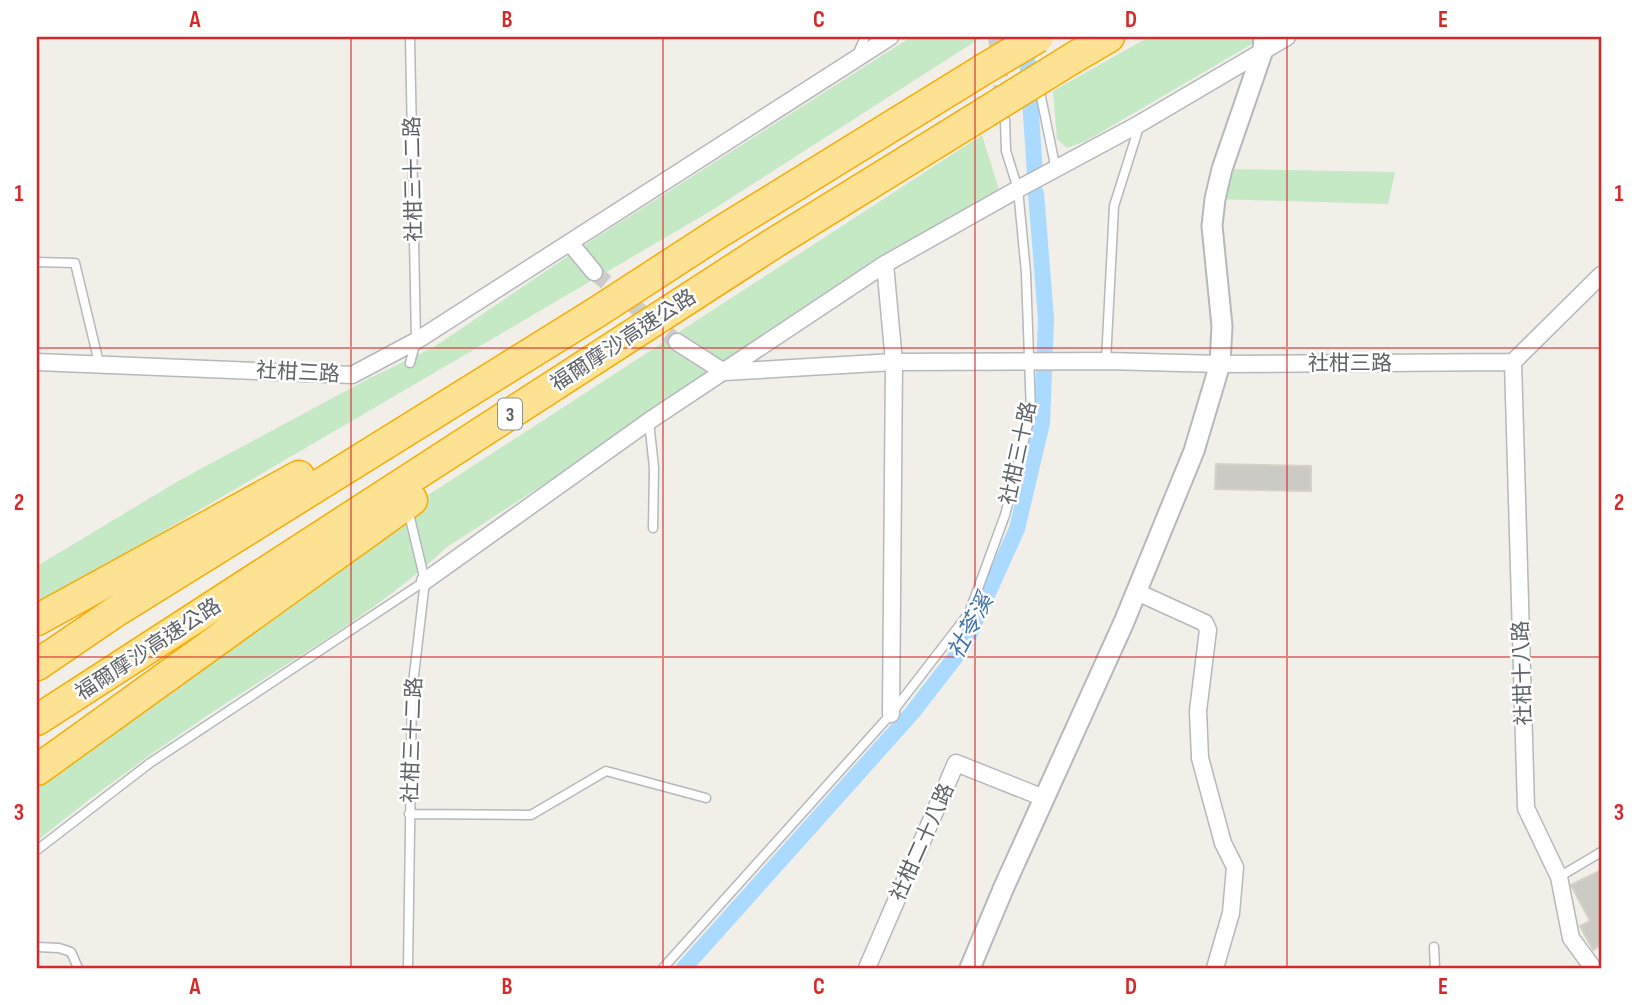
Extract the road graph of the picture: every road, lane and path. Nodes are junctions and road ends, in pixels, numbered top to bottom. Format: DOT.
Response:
graph roads {
  1 [pos="410,37"];
  2 [pos="865,37"];
  3 [pos="890,37"];
  4 [pos="1109,37"];
  5 [pos="1287,37"];
  6 [pos="1038,41"];
  7 [pos="1263,44"];
  8 [pos="856,57"];
  9 [pos="1039,72"];
  10 [pos="996,116"];
  11 [pos="1139,124"];
  12 [pos="1056,170"];
  13 [pos="1018,189"];
  14 [pos="570,243"];
  15 [pos="37,262"];
  16 [pos="885,264"];
  17 [pos="594,272"];
  18 [pos="727,273"];
  19 [pos="1601,275"];
  20 [pos="597,312"];
  21 [pos="416,341"];
  22 [pos="677,342"];
  23 [pos="1031,361"];
  24 [pos="1106,361"];
  25 [pos="37,362"];
  26 [pos="894,362"];
  27 [pos="1513,362"];
  28 [pos="99,363"];
  29 [pos="410,363"];
  30 [pos="1220,364"];
  31 [pos="724,372"];
  32 [pos="649,421"];
  33 [pos="409,514"];
  34 [pos="653,528"];
  35 [pos="425,581"];
  36 [pos="1137,592"];
  37 [pos="37,620"];
  38 [pos="37,665"];
  39 [pos="891,714"];
  40 [pos="37,720"];
  41 [pos="37,770"];
  42 [pos="706,798"];
  43 [pos="1044,798"];
  44 [pos="409,814"];
  45 [pos="37,850"];
  46 [pos="1601,852"];
  47 [pos="1559,877"];
  48 [pos="37,947"];
  49 [pos="1434,947"];
  50 [pos="1601,965"];
  51 [pos="78,968"];
  52 [pos="408,968"];
  53 [pos="663,968"];
  54 [pos="867,968"];
  55 [pos="970,968"];
  56 [pos="1215,968"];
  57 [pos="1435,968"];
  58 [pos="1594,968"];
  1 -- 21 [label="lane, 社柑三十二路"];
  2 -- 8 [label="lane"];
  3 -- 8 [label="street, 社柑三路"];
  4 -- 10 [label="highway, 福爾摩沙高速公路 / 3, bridge"];
  5 -- 7 [label="street"];
  6 -- 20 [label="highway, 福爾摩沙高速公路 / 3, bridge"];
  7 -- 11 [label="street"];
  7 -- 30 [label="street"];
  8 -- 14 [label="street, 社柑三路"];
  9 -- 12 [label="lane"];
  10 -- 13 [label="lane, 社柑三十路"];
  10 -- 18 [label="highway, 福爾摩沙高速公路 / 3"];
  11 -- 12 [label="street"];
  11 -- 24 [label="lane"];
  12 -- 13 [label="street"];
  13 -- 16 [label="street"];
  13 -- 23 [label="lane, 社柑三十路"];
  14 -- 17 [label="street"];
  14 -- 21 [label="street, 社柑三路"];
  15 -- 28 [label="lane"];
  16 -- 26 [label="street"];
  16 -- 31 [label="street"];
  18 -- 40 [label="highway, 福爾摩沙高速公路 / 3"];
  18 -- 41 [label="highway"];
  19 -- 27 [label="street"];
  20 -- 37 [label="highway"];
  20 -- 38 [label="highway, 福爾摩沙高速公路 / 3"];
  21 -- 28 [label="street, 社柑三路"];
  21 -- 29 [label="lane, 社柑三十二路"];
  22 -- 31 [label="street"];
  23 -- 24 [label="street, 社柑三路"];
  23 -- 26 [label="street"];
  23 -- 39 [label="lane, 社柑三十路"];
  24 -- 30 [label="street, 社柑三路"];
  25 -- 28 [label="street, 社柑三路"];
  26 -- 31 [label="street"];
  26 -- 39 [label="street"];
  27 -- 30 [label="street, 社柑三路"];
  27 -- 47 [label="street, 社柑十八路"];
  30 -- 36 [label="street"];
  31 -- 32 [label="street"];
  32 -- 34 [label="lane"];
  32 -- 35 [label="street"];
  33 -- 35 [label="lane, 社柑三十二路"];
  35 -- 44 [label="lane, 社柑三十二路"];
  35 -- 45 [label="lane"];
  36 -- 43 [label="street"];
  36 -- 56 [label="street"];
  39 -- 53 [label="lane, 社柑三十路"];
  42 -- 44 [label="lane"];
  43 -- 54 [label="street, 社柑二十八路"];
  43 -- 55 [label="street"];
  44 -- 52 [label="lane, 社柑三十二路"];
  46 -- 47 [label="lane"];
  47 -- 58 [label="street, 社柑十八路"];
  48 -- 51 [label="lane"];
  49 -- 57 [label="lane"];
  50 -- 58 [label="lane"];
}
